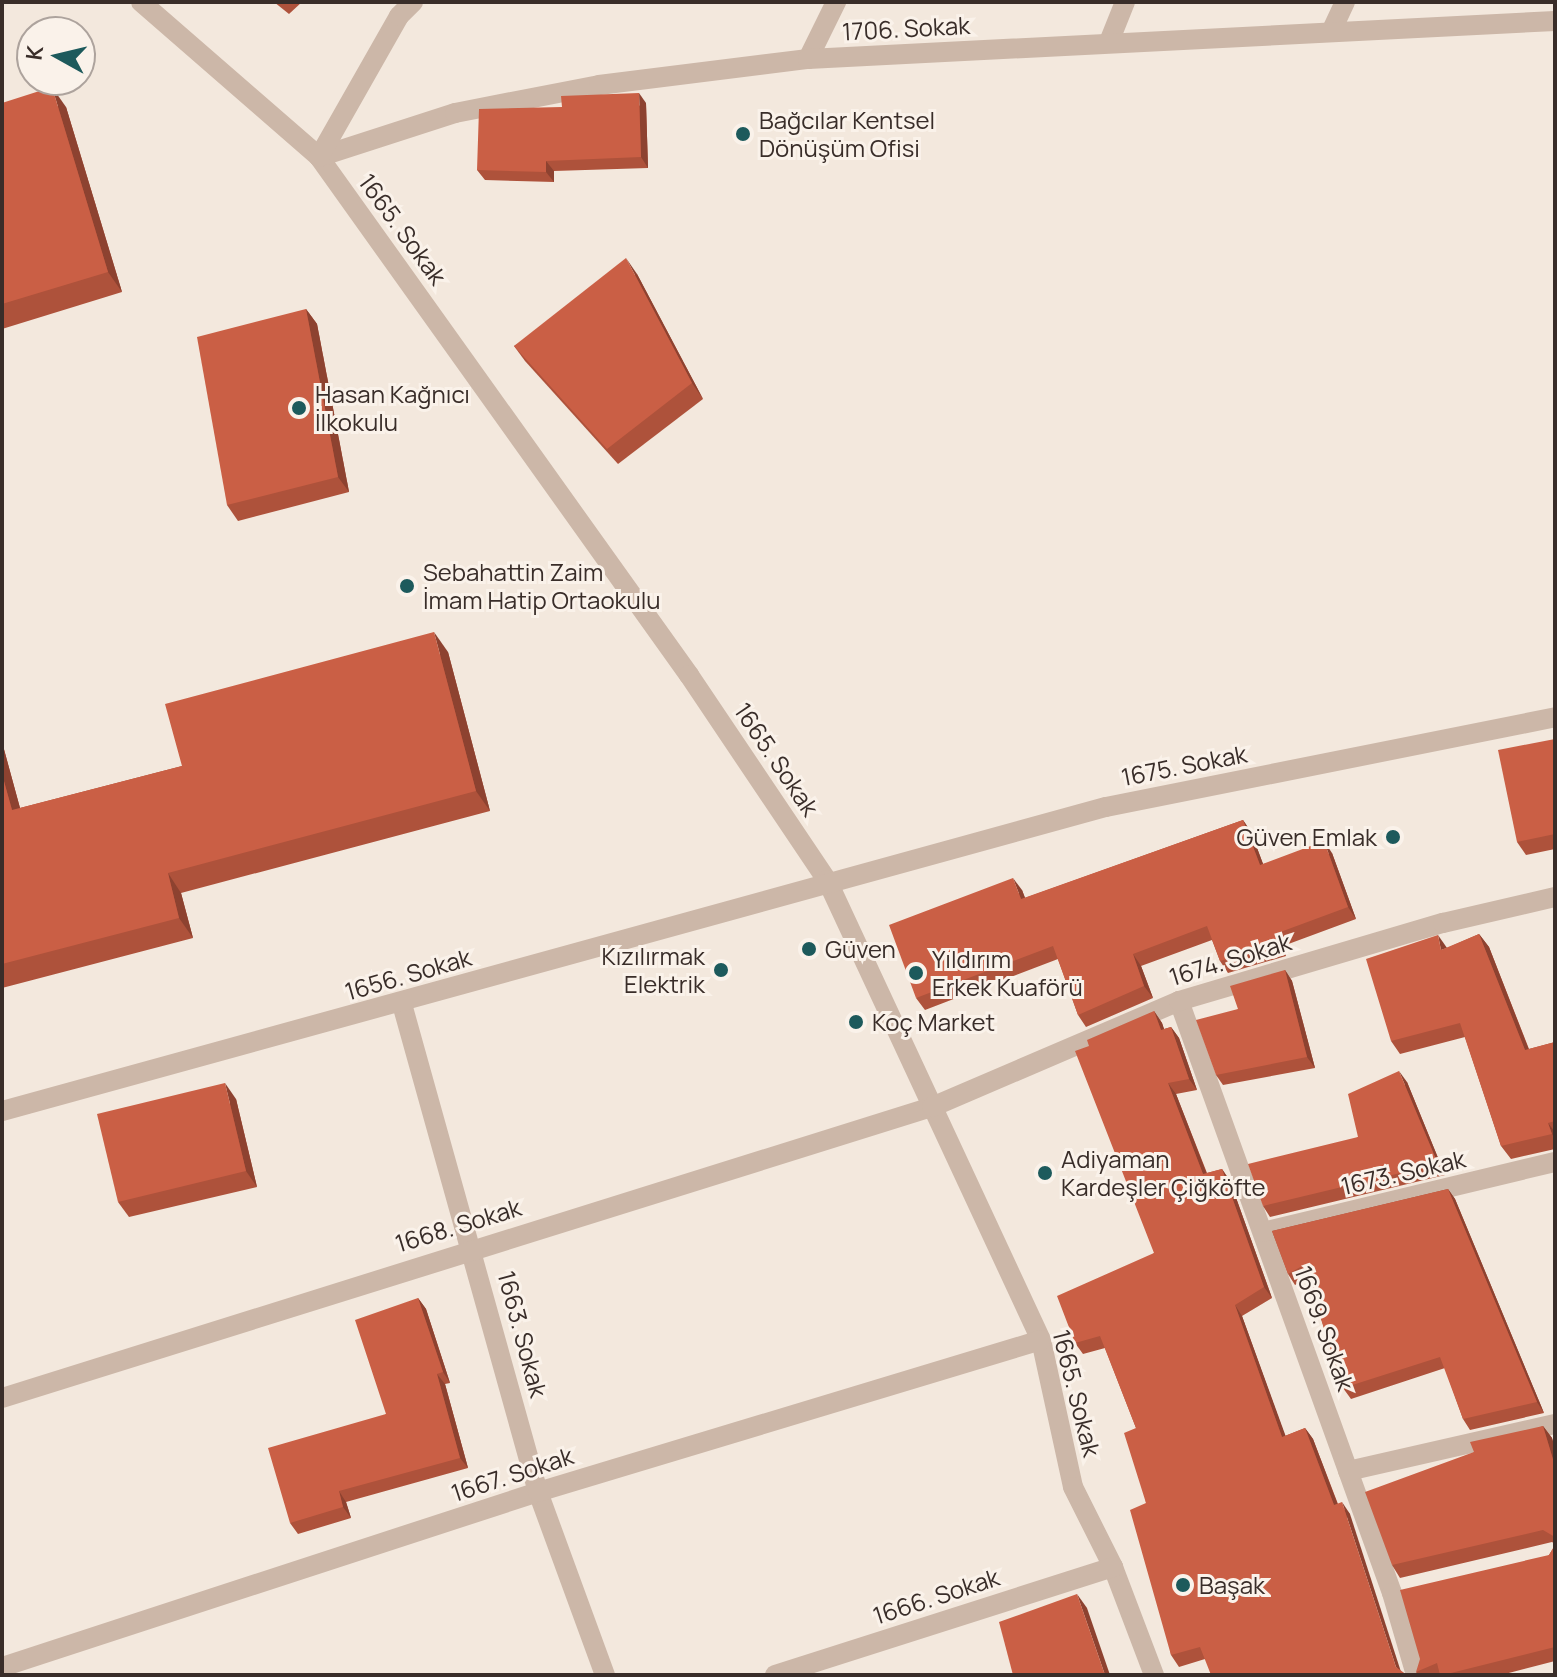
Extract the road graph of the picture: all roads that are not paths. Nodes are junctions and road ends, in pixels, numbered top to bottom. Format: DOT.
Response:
graph roads {
  1 [pos="141,2"];
  2 [pos="413,2"];
  3 [pos="836,2"];
  4 [pos="1125,2"];
  5 [pos="1345,2"];
  6 [pos="1555,21"];
  7 [pos="1331,32"];
  8 [pos="1109,42"];
  9 [pos="808,59"];
  10 [pos="319,157"];
  11 [pos="1555,717"];
  12 [pos="827,880"];
  13 [pos="1555,897"];
  14 [pos="1179,1001"];
  15 [pos="402,1004"];
  16 [pos="932,1107"];
  17 [pos="2,1111"];
  18 [pos="1555,1162"];
  19 [pos="1263,1232"];
  20 [pos="473,1247"];
  21 [pos="1041,1340"];
  22 [pos="2,1398"];
  23 [pos="1555,1424"];
  24 [pos="1348,1471"];
  25 [pos="538,1492"];
  26 [pos="1113,1567"];
  27 [pos="2,1667"];
  28 [pos="605,1675"];
  29 [pos="775,1675"];
  30 [pos="1154,1675"];
  31 [pos="1416,1675"];
  1 -- 10 [label="street, 1665. Sokak"];
  2 -- 10 [label="street"];
  3 -- 9 [label="street"];
  4 -- 8 [label="street"];
  5 -- 7 [label="street"];
  6 -- 7 [label="street, 1706. Sokak"];
  7 -- 8 [label="street, 1706. Sokak"];
  8 -- 9 [label="street, 1706. Sokak"];
  9 -- 10 [label="street, 1706. Sokak"];
  10 -- 12 [label="street, 1665. Sokak"];
  11 -- 12 [label="street, 1675. Sokak"];
  12 -- 15 [label="street, 1656. Sokak"];
  12 -- 16 [label="street, 1665. Sokak"];
  13 -- 14 [label="street, 1674. Sokak"];
  14 -- 16 [label="street, 1674. Sokak"];
  14 -- 19 [label="street, 1669. Sokak"];
  15 -- 17 [label="street, 1656. Sokak"];
  15 -- 20 [label="street, 1663. Sokak"];
  16 -- 20 [label="street, 1668. Sokak"];
  16 -- 21 [label="street, 1665. Sokak"];
  18 -- 19 [label="street, 1673. Sokak"];
  19 -- 24 [label="street, 1669. Sokak"];
  20 -- 22 [label="street, 1668. Sokak"];
  20 -- 25 [label="street, 1663. Sokak"];
  21 -- 25 [label="street, 1667. Sokak"];
  21 -- 26 [label="street, 1665. Sokak"];
  23 -- 24 [label="street"];
  24 -- 31 [label="street, 1669. Sokak"];
  25 -- 27 [label="street, 1667. Sokak"];
  25 -- 28 [label="street, 1663. Sokak"];
  26 -- 29 [label="street, 1666. Sokak"];
  26 -- 30 [label="street, 1665. Sokak"];
}
